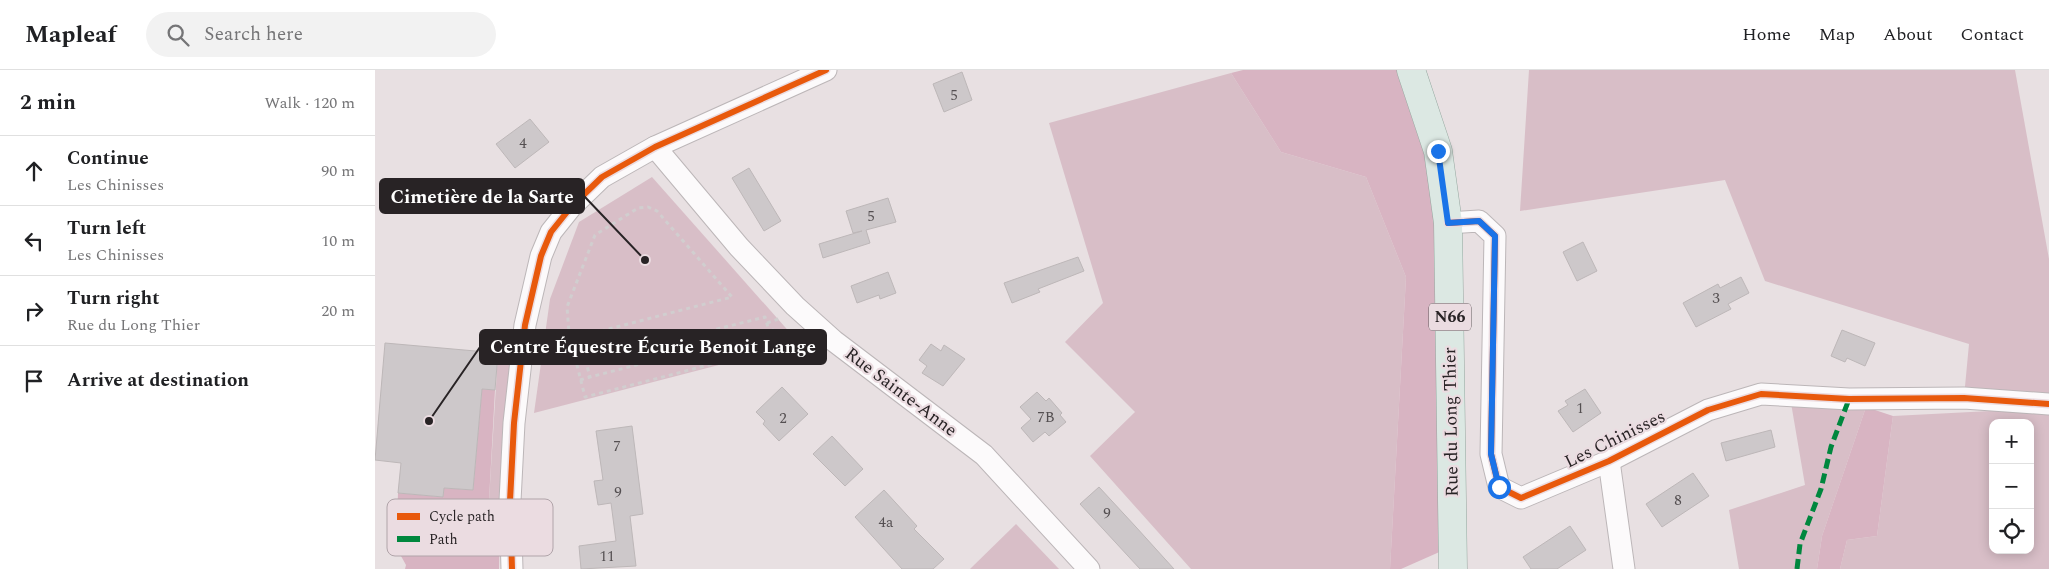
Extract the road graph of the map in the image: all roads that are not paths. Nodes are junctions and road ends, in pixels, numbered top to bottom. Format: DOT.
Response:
graph roads {
  1 [pos="826,70"];
  2 [pos="1411,70"];
  3 [pos="655,147"];
  4 [pos="1448,223"];
  5 [pos="2049,404"];
  6 [pos="1609,461"];
  7 [pos="509,499"];
  8 [pos="511,556"];
  9 [pos="511,569"];
  10 [pos="1089,569"];
  11 [pos="1453,569"];
  12 [pos="1624,569"];
  1 -- 3 [label="street"];
  2 -- 4 [label="main road, Rue du Long Thier / N66"];
  3 -- 7 [label="street"];
  3 -- 10 [label="street, Rue Sainte-Anne"];
  4 -- 6 [label="street, Les Chinisses"];
  4 -- 11 [label="main road, Rue du Long Thier / N66"];
  5 -- 6 [label="street, Les Chinisses"];
  6 -- 12 [label="street"];
  8 -- 9 [label="street"];
}
